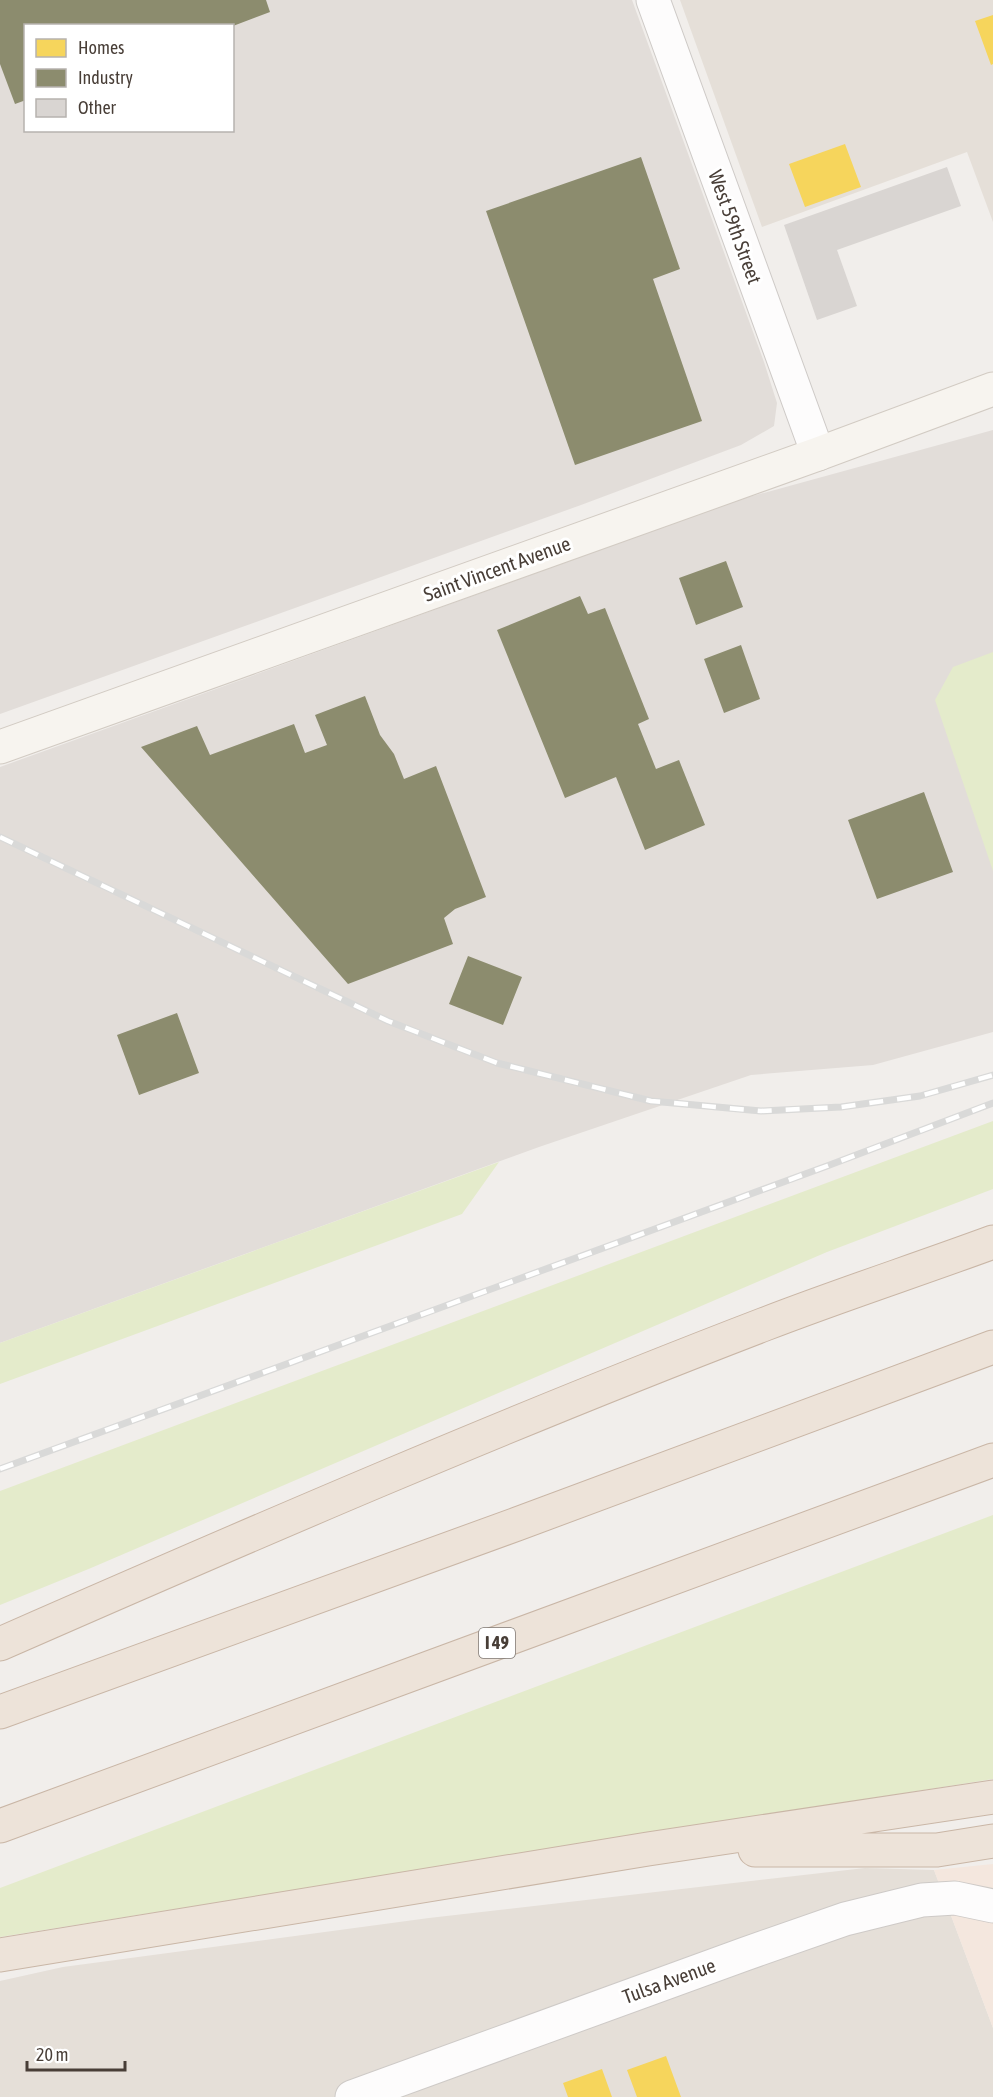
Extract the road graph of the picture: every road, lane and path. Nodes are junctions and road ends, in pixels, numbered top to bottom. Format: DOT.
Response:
graph roads {
  1 [pos="653,0"];
  2 [pos="993,389"];
  3 [pos="818,454"];
  4 [pos="0,747"];
  5 [pos="993,1242"];
  6 [pos="993,1347"];
  7 [pos="993,1460"];
  8 [pos="0,1644"];
  9 [pos="0,1712"];
  10 [pos="993,1797"];
  11 [pos="0,1826"];
  12 [pos="993,1841"];
  13 [pos="648,1849"];
  14 [pos="993,1906"];
  15 [pos="0,1954"];
  16 [pos="389,2091"];
  17 [pos="352,2097"];
  1 -- 3 [label="street, West 59th Street"];
  2 -- 3 [label="street, Saint Vincent Avenue"];
  3 -- 4 [label="street, Saint Vincent Avenue"];
  5 -- 8 [label="highway"];
  6 -- 9 [label="highway"];
  7 -- 11 [label="highway, I 49"];
  10 -- 13 [label="highway"];
  12 -- 13 [label="highway"];
  13 -- 15 [label="highway"];
  14 -- 16 [label="street, Tulsa Avenue"];
  16 -- 17 [label="street, Tulsa Avenue"];
}
